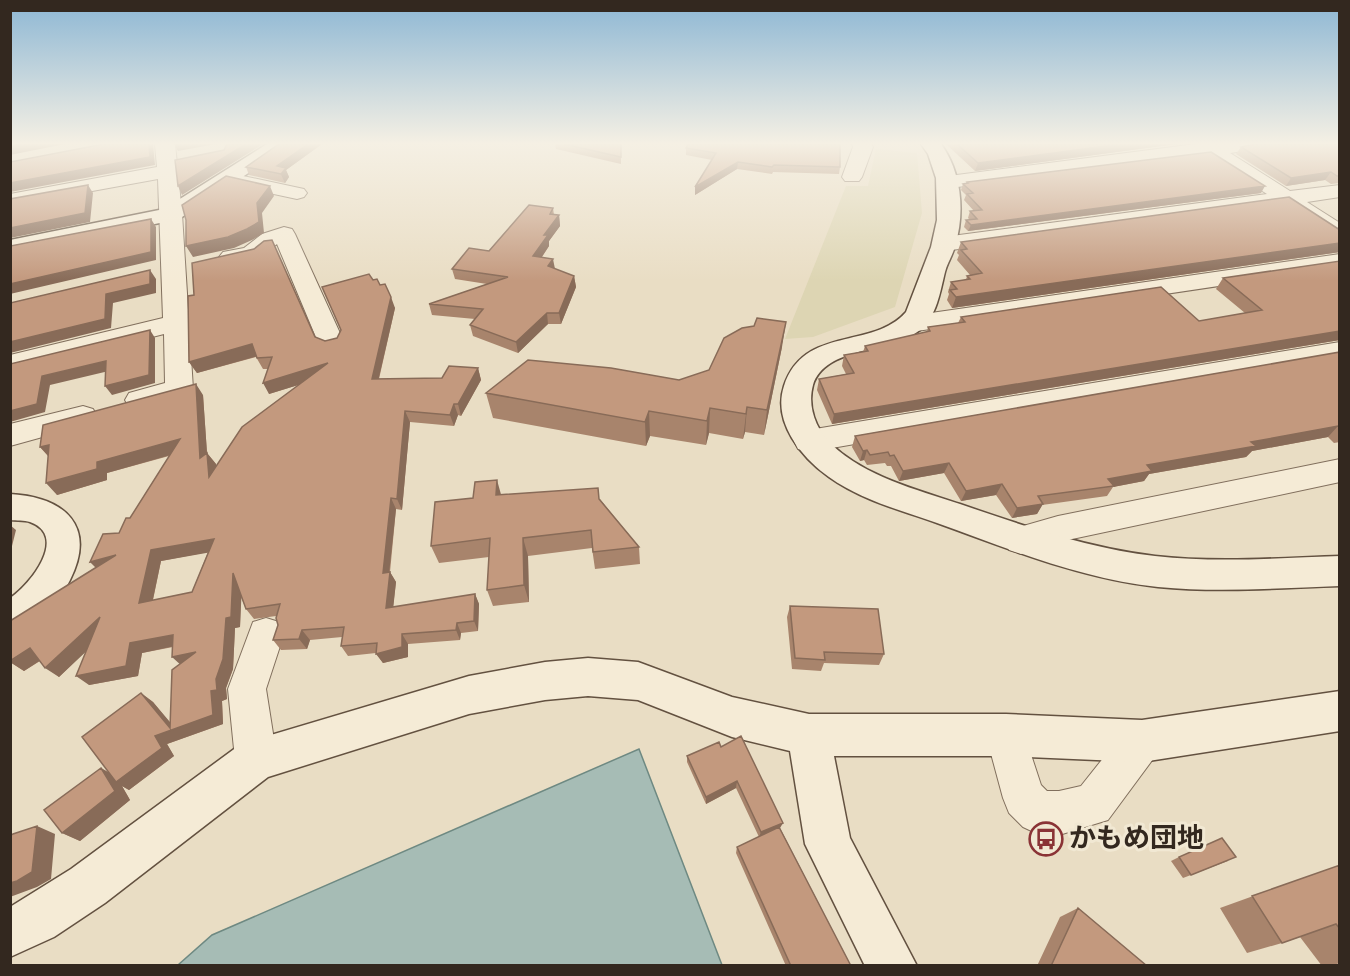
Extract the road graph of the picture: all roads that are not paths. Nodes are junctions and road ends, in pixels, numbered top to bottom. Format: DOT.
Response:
graph roads {
  1 [pos="51,190"];
  2 [pos="171,190"];
  3 [pos="212,190"];
  4 [pos="280,190"];
  5 [pos="948,190"];
  6 [pos="1273,190"];
  7 [pos="1340,191"];
  8 [pos="297,193"];
  9 [pos="1286,198"];
  10 [pos="10,200"];
  11 [pos="171,214"];
  12 [pos="1340,233"];
  13 [pos="944,244"];
  14 [pos="10,247"];
  15 [pos="1340,261"];
  16 [pos="179,267"];
  17 [pos="176,323"];
  18 [pos="910,324"];
  19 [pos="331,342"];
  20 [pos="1340,350"];
  21 [pos="10,364"];
  22 [pos="10,435"];
  23 [pos="810,441"];
  24 [pos="1340,470"];
  25 [pos="10,507"];
  26 [pos="1021,540"];
  27 [pos="1340,570"];
  28 [pos="10,618"];
  29 [pos="266,634"];
  30 [pos="1340,711"];
  31 [pos="809,735"];
  32 [pos="1006,735"];
  33 [pos="1142,741"];
  34 [pos="256,759"];
  35 [pos="10,932"];
  36 [pos="892,966"];
  1 -- 10 [label="street"];
  2 -- 11 [label="street"];
  3 -- 11 [label="street"];
  4 -- 8 [label="street"];
  5 -- 13 [label="street"];
  6 -- 9 [label="street"];
  7 -- 9 [label="street"];
  9 -- 12 [label="street"];
  9 -- 13 [label="street"];
  11 -- 14 [label="street"];
  11 -- 16 [label="street"];
  13 -- 18 [label="street"];
  15 -- 18 [label="street"];
  16 -- 17 [label="street"];
  16 -- 19 [label="street"];
  17 -- 21 [label="street"];
  17 -- 22 [label="street"];
  18 -- 23 [label="street"];
  20 -- 23 [label="street"];
  23 -- 26 [label="street"];
  24 -- 26 [label="street"];
  25 -- 28 [label="street"];
  26 -- 27 [label="street"];
  29 -- 34 [label="street"];
  30 -- 33 [label="street"];
  31 -- 32 [label="street"];
  31 -- 34 [label="street"];
  31 -- 36 [label="street"];
  32 -- 33 [label="street"];
  32 -- 33 [label="street"];
  34 -- 35 [label="street"];
}
